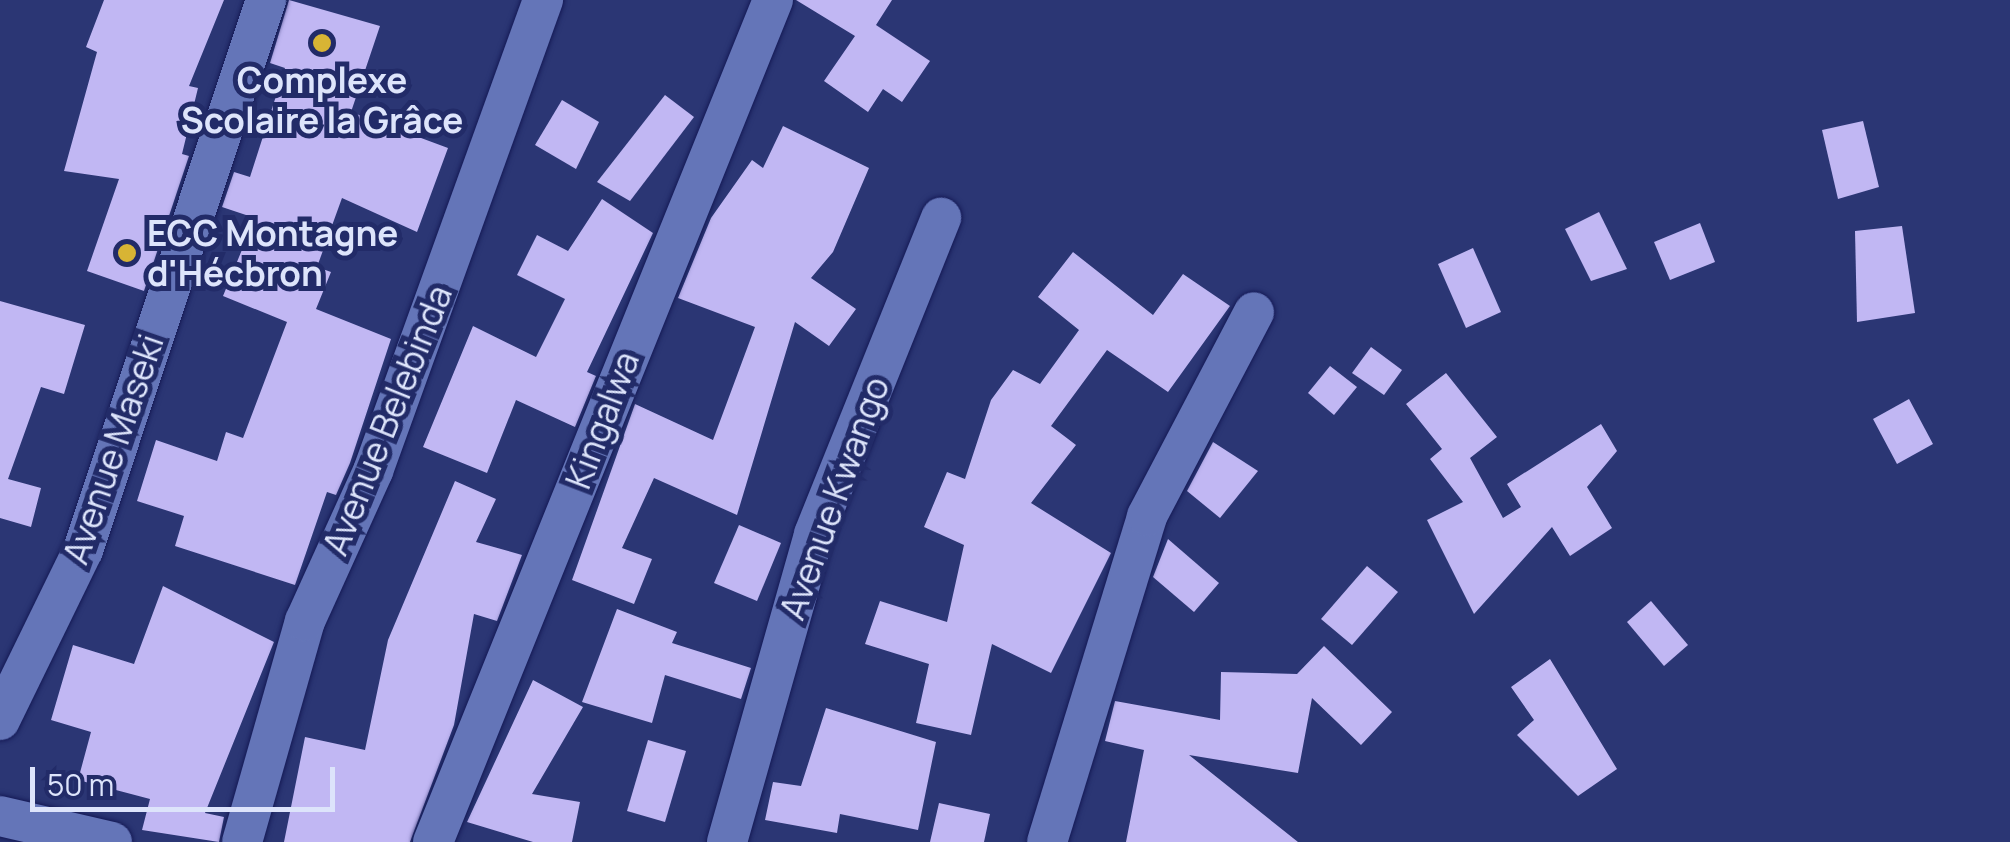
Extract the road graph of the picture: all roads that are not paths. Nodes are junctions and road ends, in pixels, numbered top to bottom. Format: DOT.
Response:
graph roads {
  1 [pos="266,0"];
  2 [pos="543,0"];
  3 [pos="773,0"];
  4 [pos="941,218"];
  5 [pos="1254,312"];
  6 [pos="0,720"];
  7 [pos="0,816"];
  8 [pos="112,842"];
  9 [pos="242,842"];
  10 [pos="433,842"];
  11 [pos="727,842"];
  12 [pos="1047,842"];
  1 -- 6 [label="street, Avenue Maseki"];
  2 -- 9 [label="street, Avenue Belebinda"];
  3 -- 10 [label="street, Kingalwa"];
  4 -- 11 [label="street, Avenue Kwango"];
  5 -- 12 [label="street"];
  7 -- 8 [label="street"];
}
